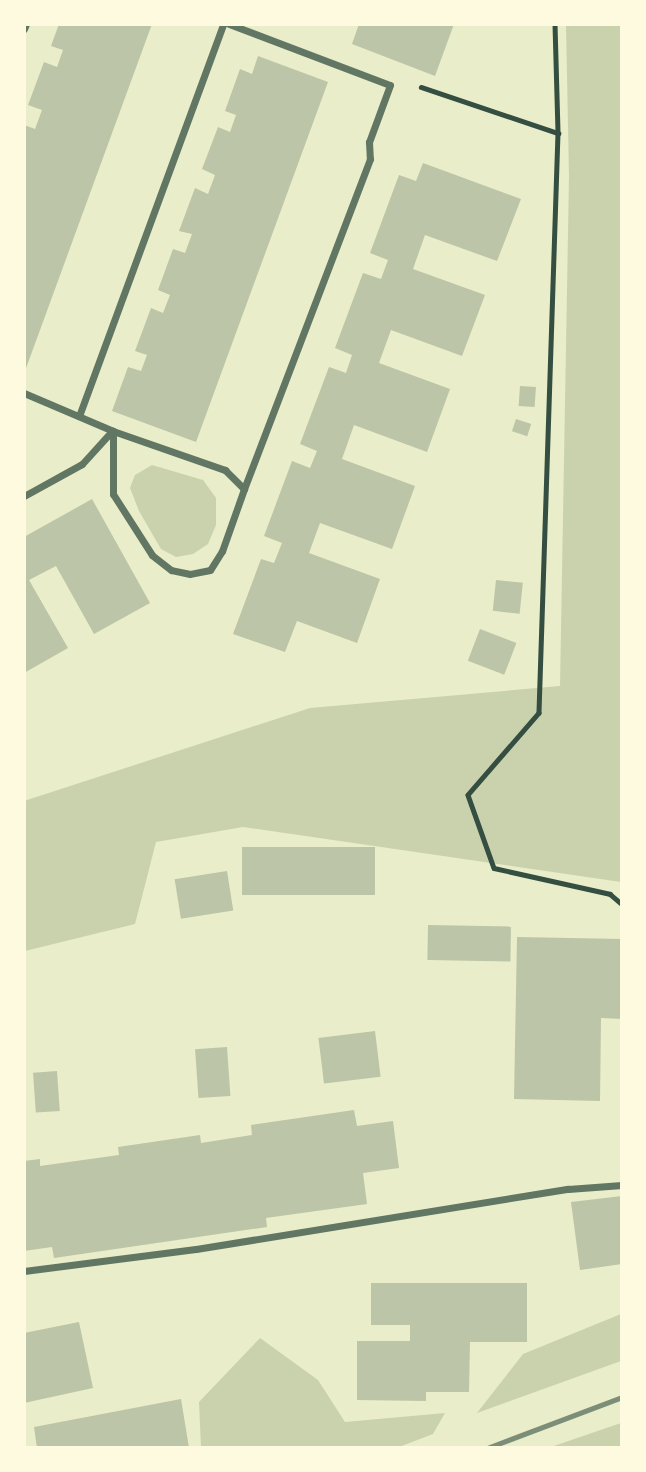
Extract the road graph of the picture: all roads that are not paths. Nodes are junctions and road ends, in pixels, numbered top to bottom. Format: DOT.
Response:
graph roads {
  1 [pos="223,24"];
  2 [pos="229,24"];
  3 [pos="24,393"];
  4 [pos="79,416"];
  5 [pos="113,431"];
  6 [pos="244,489"];
  7 [pos="24,496"];
  8 [pos="621,1185"];
  9 [pos="24,1271"];
  1 -- 4 [label="street"];
  2 -- 6 [label="street"];
  3 -- 4 [label="street"];
  4 -- 5 [label="street"];
  5 -- 6 [label="street"];
  5 -- 6 [label="street"];
  5 -- 7 [label="street"];
  8 -- 9 [label="street"];
}
